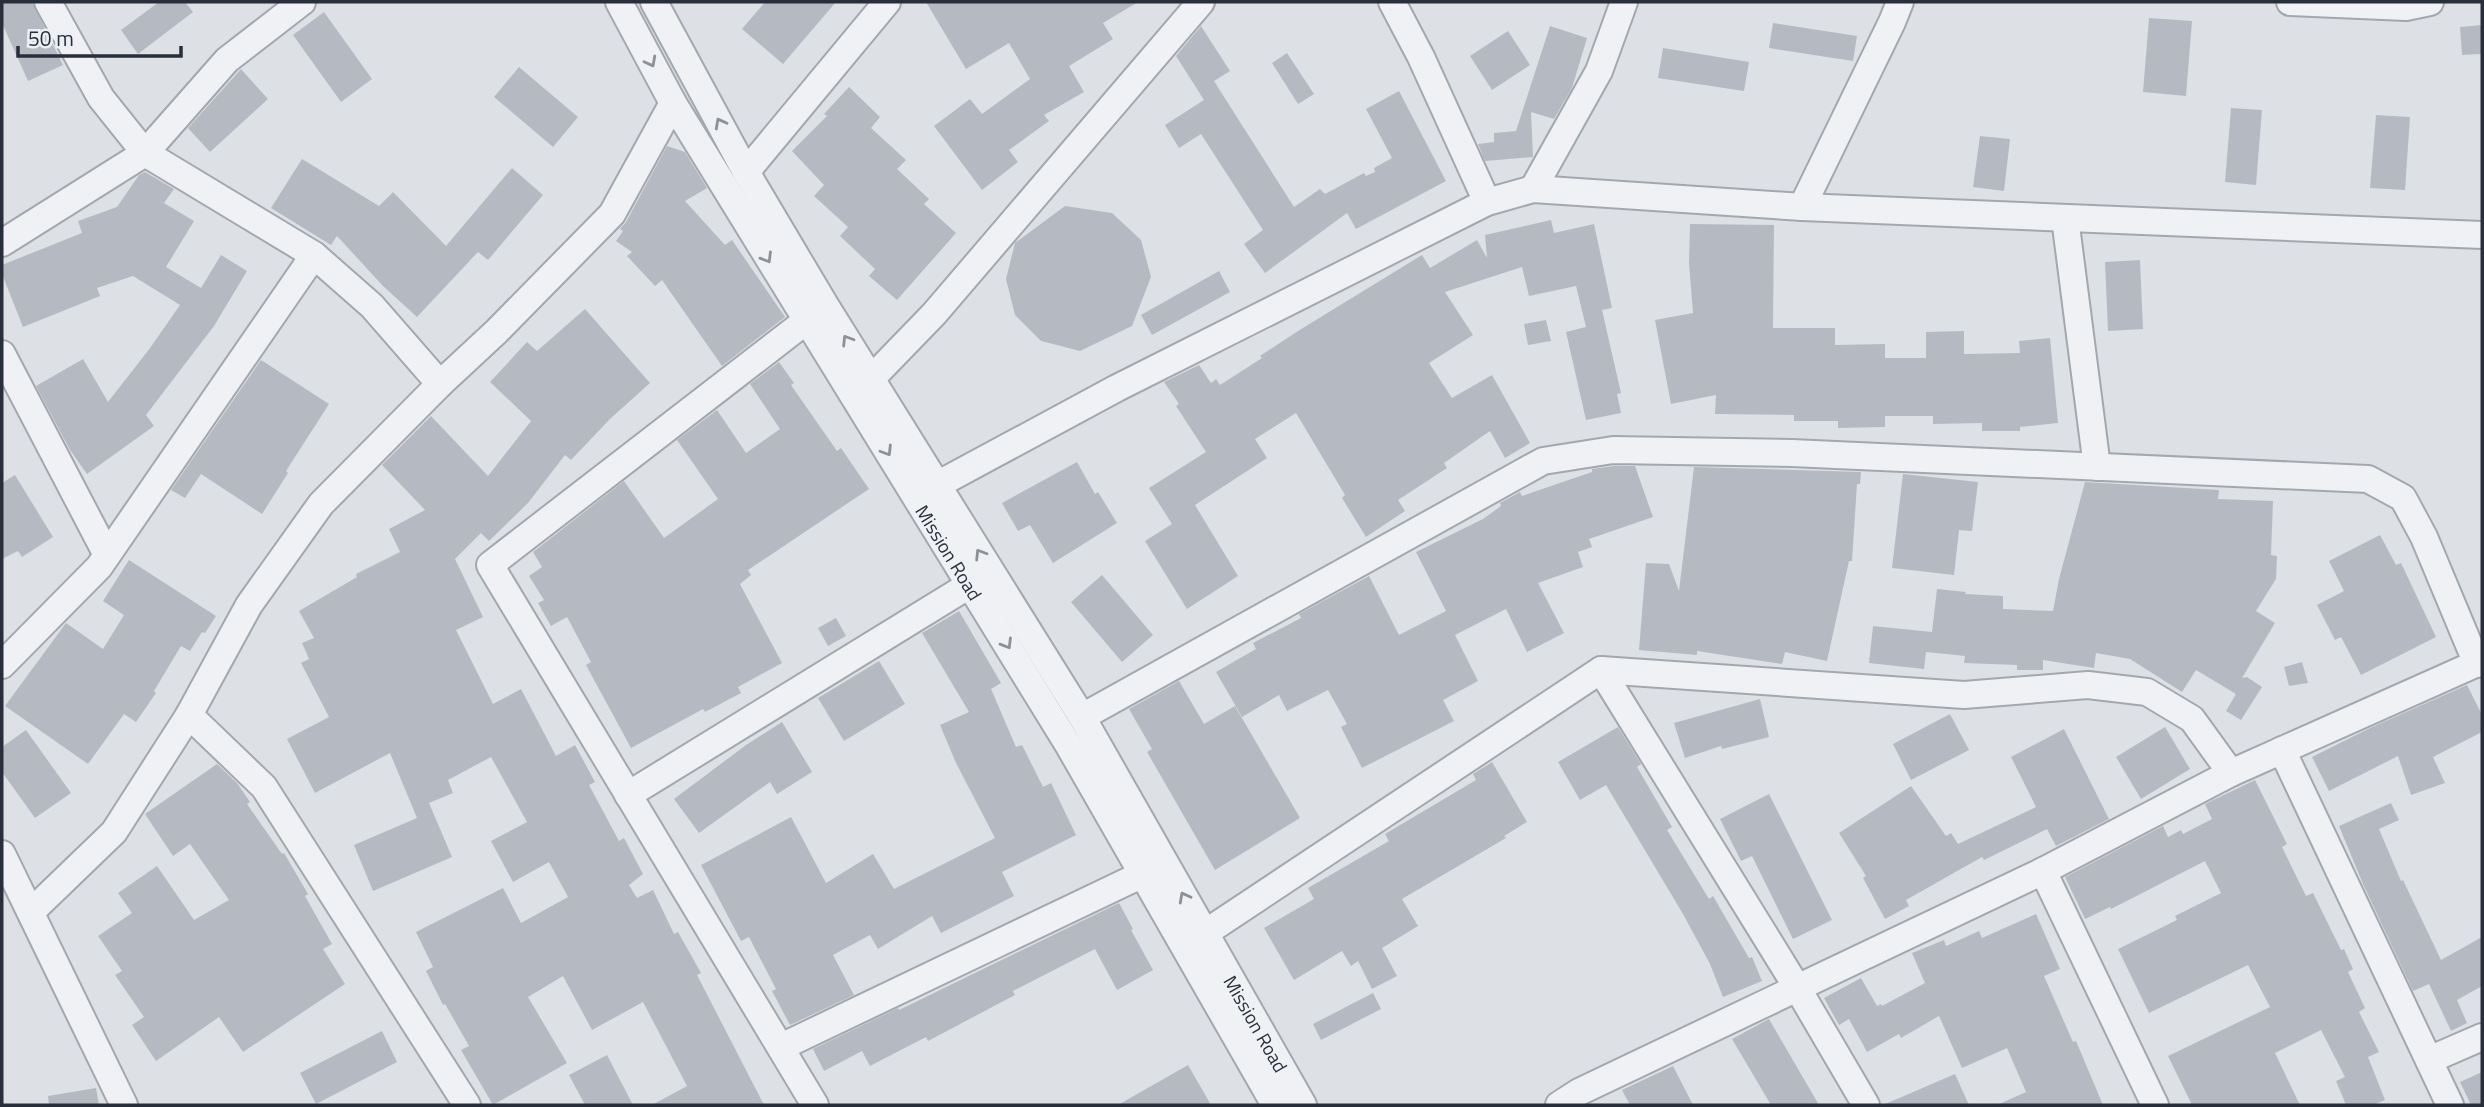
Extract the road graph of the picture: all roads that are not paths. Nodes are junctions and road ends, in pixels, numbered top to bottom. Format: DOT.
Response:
graph roads {
  1 [pos="48,2"];
  2 [pos="302,2"];
  3 [pos="619,2"];
  4 [pos="654,2"];
  5 [pos="887,2"];
  6 [pos="1201,2"];
  7 [pos="1392,2"];
  8 [pos="1624,2"];
  9 [pos="1900,2"];
  10 [pos="2290,2"];
  11 [pos="2430,2"];
  12 [pos="673,103"];
  13 [pos="145,153"];
  14 [pos="746,172"];
  15 [pos="1533,189"];
  16 [pos="1487,202"];
  17 [pos="1802,207"];
  18 [pos="2065,218"];
  19 [pos="2482,235"];
  20 [pos="2,243"];
  21 [pos="314,256"];
  22 [pos="806,321"];
  23 [pos="2,354"];
  24 [pos="871,379"];
  25 [pos="440,384"];
  26 [pos="2097,467"];
  27 [pos="937,485"];
  28 [pos="107,555"];
  29 [pos="971,584"];
  30 [pos="2479,662"];
  31 [pos="2,665"];
  32 [pos="1601,670"];
  33 [pos="189,715"];
  34 [pos="1082,717"];
  35 [pos="2282,750"];
  36 [pos="2231,773"];
  37 [pos="628,795"];
  38 [pos="2,854"];
  39 [pos="2043,872"];
  40 [pos="1143,874"];
  41 [pos="31,912"];
  42 [pos="1193,941"];
  43 [pos="1798,989"];
  44 [pos="2482,1037"];
  45 [pos="781,1047"];
  46 [pos="2429,1060"];
  47 [pos="124,1105"];
  48 [pos="467,1105"];
  49 [pos="815,1105"];
  50 [pos="1275,1105"];
  51 [pos="1303,1105"];
  52 [pos="1559,1105"];
  53 [pos="1866,1105"];
  54 [pos="2155,1105"];
  55 [pos="2450,1105"];
  1 -- 13 [label="street"];
  2 -- 13 [label="street"];
  3 -- 12 [label="street, Mission Road, one-way"];
  14 -- 4 [label="street, Mission Road, one-way"];
  5 -- 14 [label="street"];
  6 -- 24 [label="street"];
  7 -- 16 [label="street"];
  8 -- 15 [label="street"];
  9 -- 17 [label="street"];
  10 -- 11 [label="street"];
  12 -- 22 [label="street, Mission Road, one-way"];
  12 -- 25 [label="street"];
  13 -- 20 [label="street"];
  13 -- 21 [label="street"];
  24 -- 14 [label="street, Mission Road, one-way"];
  15 -- 16 [label="street"];
  15 -- 17 [label="street"];
  16 -- 27 [label="street"];
  17 -- 18 [label="street"];
  18 -- 19 [label="street"];
  18 -- 26 [label="street"];
  21 -- 25 [label="street"];
  21 -- 28 [label="street"];
  22 -- 29 [label="street, Mission Road, one-way"];
  22 -- 37 [label="street"];
  23 -- 28 [label="street"];
  24 -- 27 [label="street, Mission Road"];
  25 -- 33 [label="street"];
  26 -- 30 [label="street"];
  26 -- 34 [label="street"];
  34 -- 27 [label="street, Mission Road, one-way"];
  28 -- 31 [label="street"];
  29 -- 37 [label="street"];
  29 -- 40 [label="street, Mission Road, one-way"];
  30 -- 35 [label="street"];
  32 -- 36 [label="street"];
  32 -- 42 [label="street"];
  32 -- 43 [label="street"];
  33 -- 41 [label="street"];
  33 -- 48 [label="street"];
  42 -- 34 [label="street, Mission Road, one-way"];
  35 -- 36 [label="street"];
  35 -- 46 [label="street"];
  36 -- 39 [label="street"];
  37 -- 45 [label="street"];
  38 -- 41 [label="street"];
  39 -- 43 [label="street"];
  39 -- 54 [label="street"];
  40 -- 42 [label="street, Mission Road"];
  40 -- 45 [label="street"];
  41 -- 47 [label="street"];
  42 -- 50 [label="street, Mission Road"];
  42 -- 51 [label="street, Mission Road"];
  43 -- 52 [label="street"];
  43 -- 53 [label="street"];
  44 -- 46 [label="street"];
  45 -- 49 [label="street"];
  46 -- 55 [label="street"];
}
